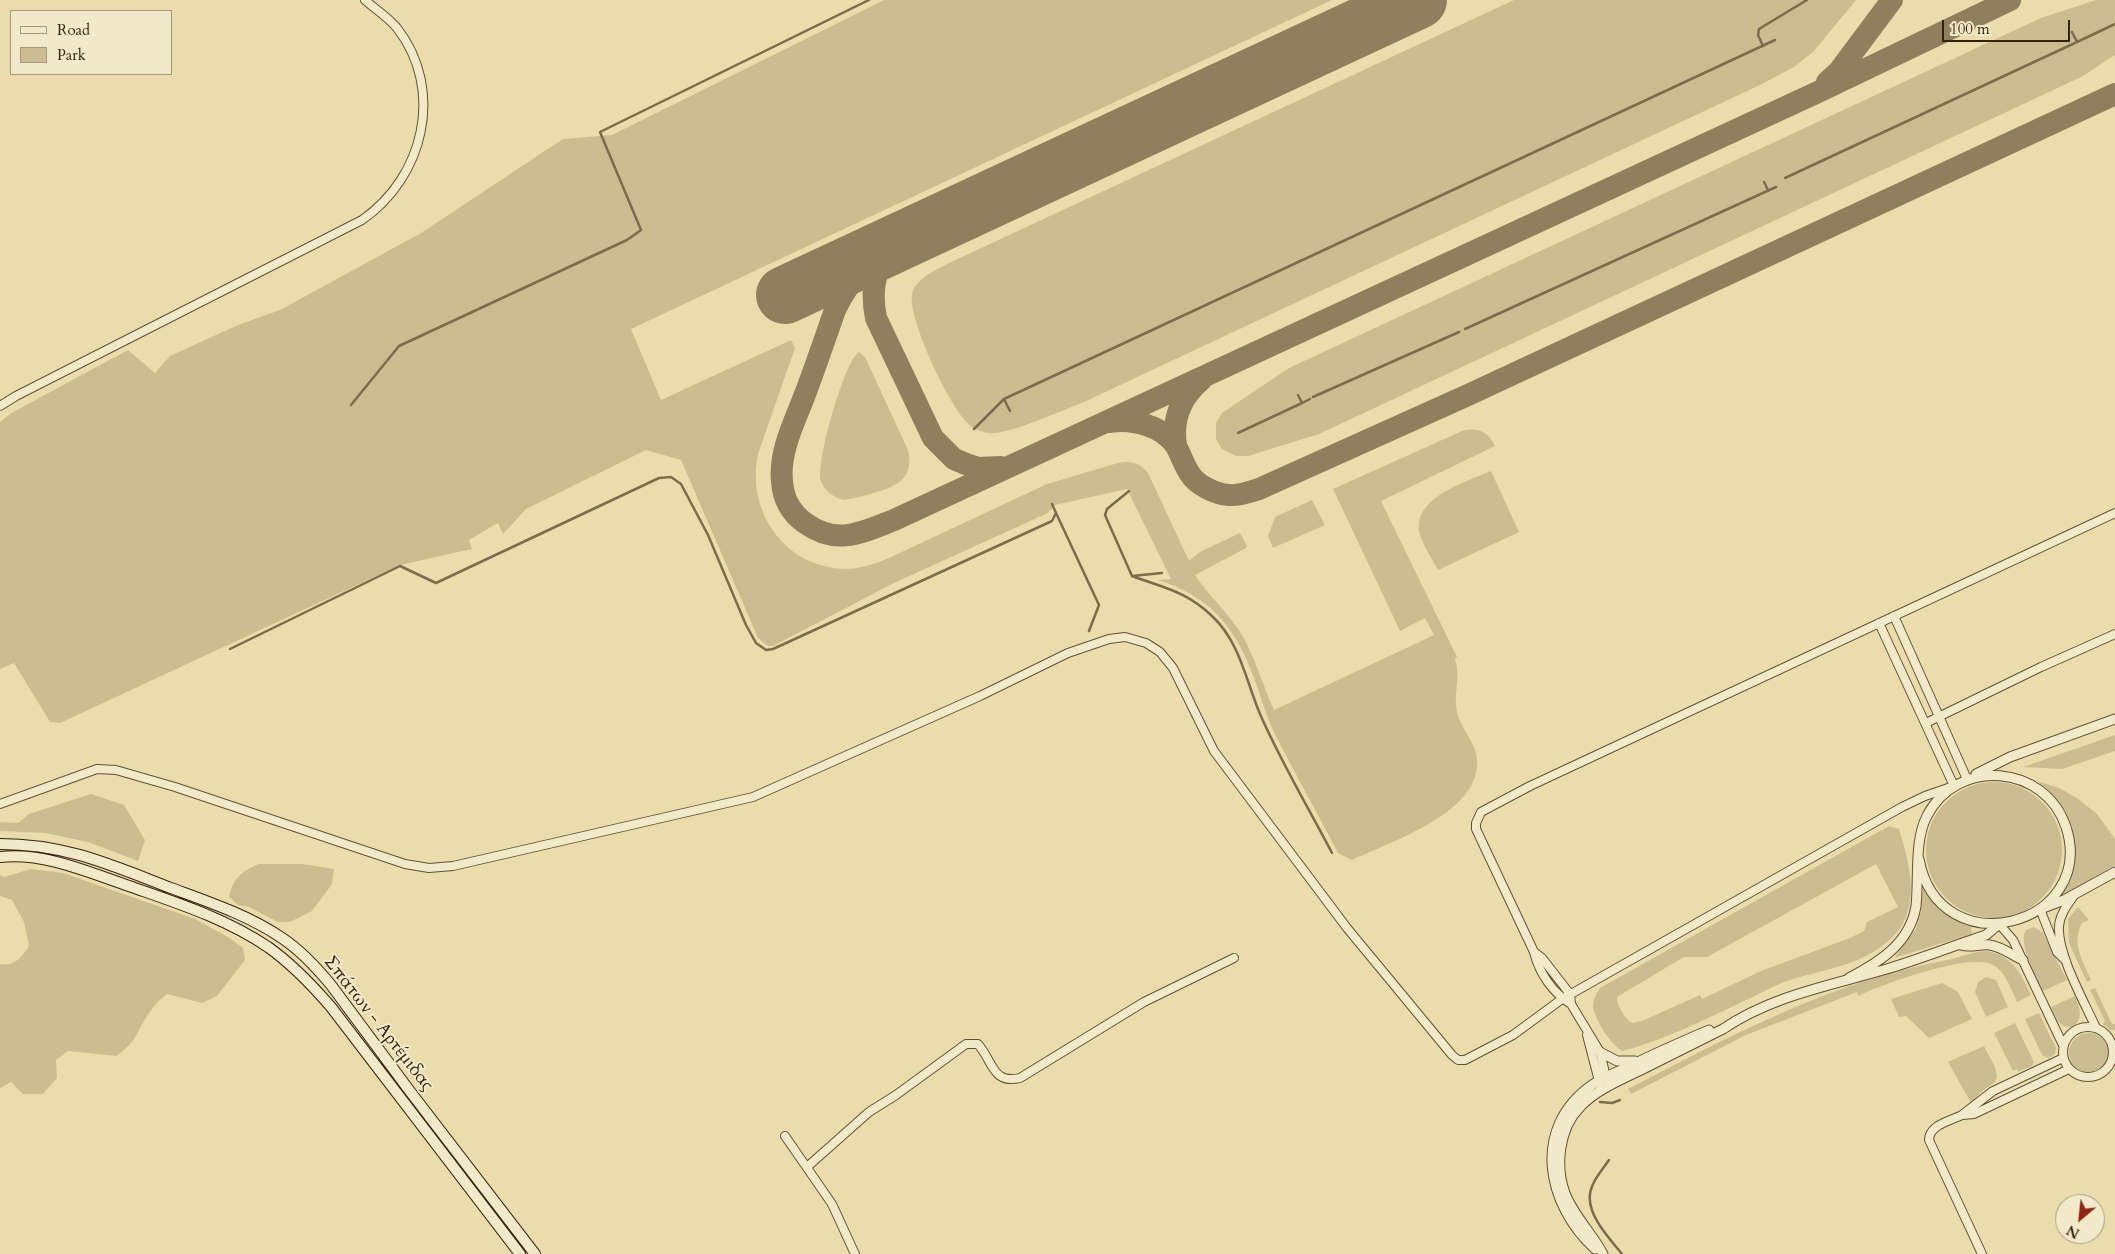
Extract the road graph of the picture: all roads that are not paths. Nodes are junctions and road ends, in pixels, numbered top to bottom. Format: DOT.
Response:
graph roads {
  1 [pos="365,0"];
  2 [pos="0,406"];
  3 [pos="2115,513"];
  4 [pos="1894,616"];
  5 [pos="1879,623"];
  6 [pos="2115,634"];
  7 [pos="1940,716"];
  8 [pos="2115,719"];
  9 [pos="1926,723"];
  10 [pos="1967,779"];
  11 [pos="1953,786"];
  12 [pos="0,804"];
  13 [pos="0,844"];
  14 [pos="0,857"];
  15 [pos="1919,859"];
  16 [pos="2115,872"];
  17 [pos="2075,894"];
  18 [pos="2040,909"];
  19 [pos="1999,925"];
  20 [pos="1958,944"];
  21 [pos="1534,952"];
  22 [pos="1234,958"];
  23 [pos="2024,960"];
  24 [pos="2067,962"];
  25 [pos="1849,978"];
  26 [pos="1570,994"];
  27 [pos="1562,999"];
  28 [pos="1571,1004"];
  29 [pos="1735,1021"];
  30 [pos="1584,1026"];
  31 [pos="2096,1028"];
  32 [pos="2063,1045"];
  33 [pos="1600,1052"];
  34 [pos="2063,1058"];
  35 [pos="1640,1061"];
  36 [pos="2069,1069"];
  37 [pos="1604,1083"];
  38 [pos="1962,1116"];
  39 [pos="785,1136"];
  40 [pos="807,1167"];
  41 [pos="520,1254"];
  42 [pos="536,1254"];
  43 [pos="856,1254"];
  44 [pos="1602,1254"];
  45 [pos="1982,1254"];
  1 -- 2 [label="street"];
  3 -- 4 [label="street"];
  4 -- 5 [label="street"];
  4 -- 7 [label="street"];
  5 -- 9 [label="street"];
  5 -- 21 [label="street"];
  6 -- 7 [label="street"];
  7 -- 9 [label="street"];
  7 -- 10 [label="street"];
  8 -- 10 [label="street"];
  9 -- 11 [label="street"];
  10 -- 11 [label="street"];
  10 -- 18 [label="street"];
  11 -- 15 [label="street"];
  11 -- 26 [label="street"];
  12 -- 27 [label="street"];
  13 -- 42 [label="main road, Σπάτων - Αρτέμιδας"];
  14 -- 41 [label="main road, Σπάτων - Αρτέμιδας"];
  15 -- 19 [label="street"];
  15 -- 25 [label="street"];
  16 -- 17 [label="street"];
  17 -- 18 [label="street"];
  17 -- 24 [label="street"];
  18 -- 19 [label="street"];
  18 -- 24 [label="street"];
  19 -- 20 [label="street"];
  19 -- 23 [label="street"];
  20 -- 23 [label="street"];
  20 -- 25 [label="street"];
  21 -- 26 [label="street"];
  21 -- 27 [label="street"];
  22 -- 40 [label="street"];
  23 -- 32 [label="street"];
  24 -- 31 [label="street"];
  25 -- 29 [label="street"];
  26 -- 27 [label="street"];
  26 -- 28 [label="street"];
  27 -- 28 [label="street"];
  28 -- 30 [label="street"];
  29 -- 35 [label="street"];
  29 -- 37 [label="street"];
  30 -- 33 [label="street"];
  30 -- 37 [label="street"];
  31 -- 32 [label="street"];
  31 -- 36 [label="street"];
  32 -- 34 [label="street"];
  33 -- 35 [label="street"];
  33 -- 37 [label="street"];
  34 -- 36 [label="street"];
  34 -- 38 [label="street"];
  35 -- 37 [label="street"];
  36 -- 38 [label="street"];
  37 -- 44 [label="street"];
  38 -- 45 [label="street"];
  39 -- 40 [label="street"];
  40 -- 43 [label="street"];
}
